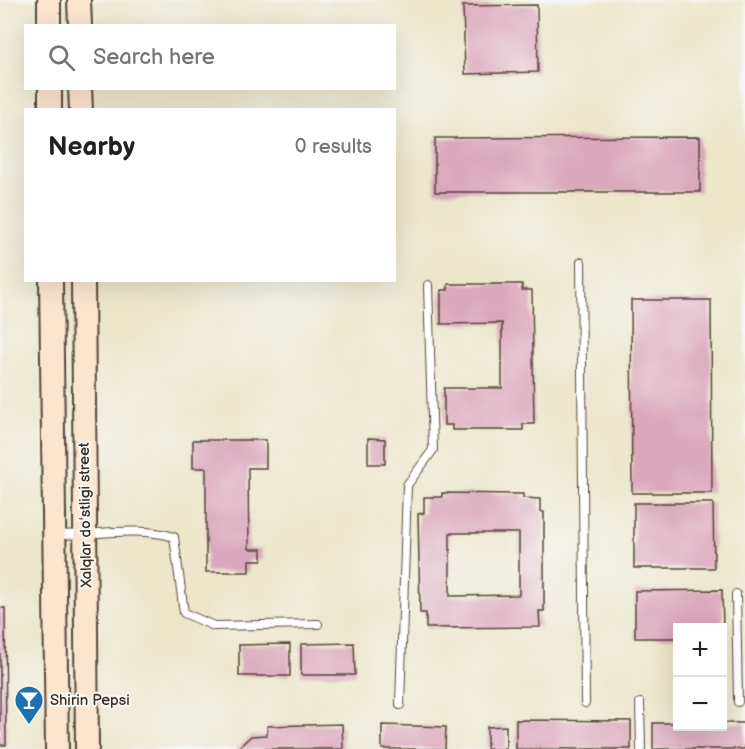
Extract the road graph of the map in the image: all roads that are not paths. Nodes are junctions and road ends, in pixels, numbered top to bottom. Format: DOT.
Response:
graph roads {
  1 [pos="49,0"];
  2 [pos="79,0"];
  3 [pos="50,24"];
  4 [pos="80,24"];
  5 [pos="50,90"];
  6 [pos="80,90"];
  7 [pos="50,108"];
  8 [pos="81,108"];
  9 [pos="581,262"];
  10 [pos="51,282"];
  11 [pos="83,282"];
  12 [pos="428,285"];
  13 [pos="53,535"];
  14 [pos="85,535"];
  15 [pos="736,594"];
  16 [pos="318,624"];
  17 [pos="738,702"];
  18 [pos="585,703"];
  19 [pos="640,703"];
  20 [pos="400,705"];
  21 [pos="57,749"];
  22 [pos="87,749"];
  23 [pos="641,749"];
  1 -- 3 [label="main road"];
  2 -- 4 [label="main road"];
  5 -- 7 [label="main road"];
  6 -- 8 [label="main road"];
  9 -- 18 [label="lane"];
  10 -- 13 [label="main road, Xalqlar doʻstligi street"];
  11 -- 14 [label="main road, Xalqlar doʻstligi street"];
  12 -- 20 [label="lane"];
  13 -- 14 [label="lane"];
  13 -- 21 [label="main road, Xalqlar doʻstligi street"];
  14 -- 16 [label="lane"];
  14 -- 22 [label="main road, Xalqlar doʻstligi street"];
  15 -- 17 [label="lane"];
  19 -- 23 [label="lane"];
}
